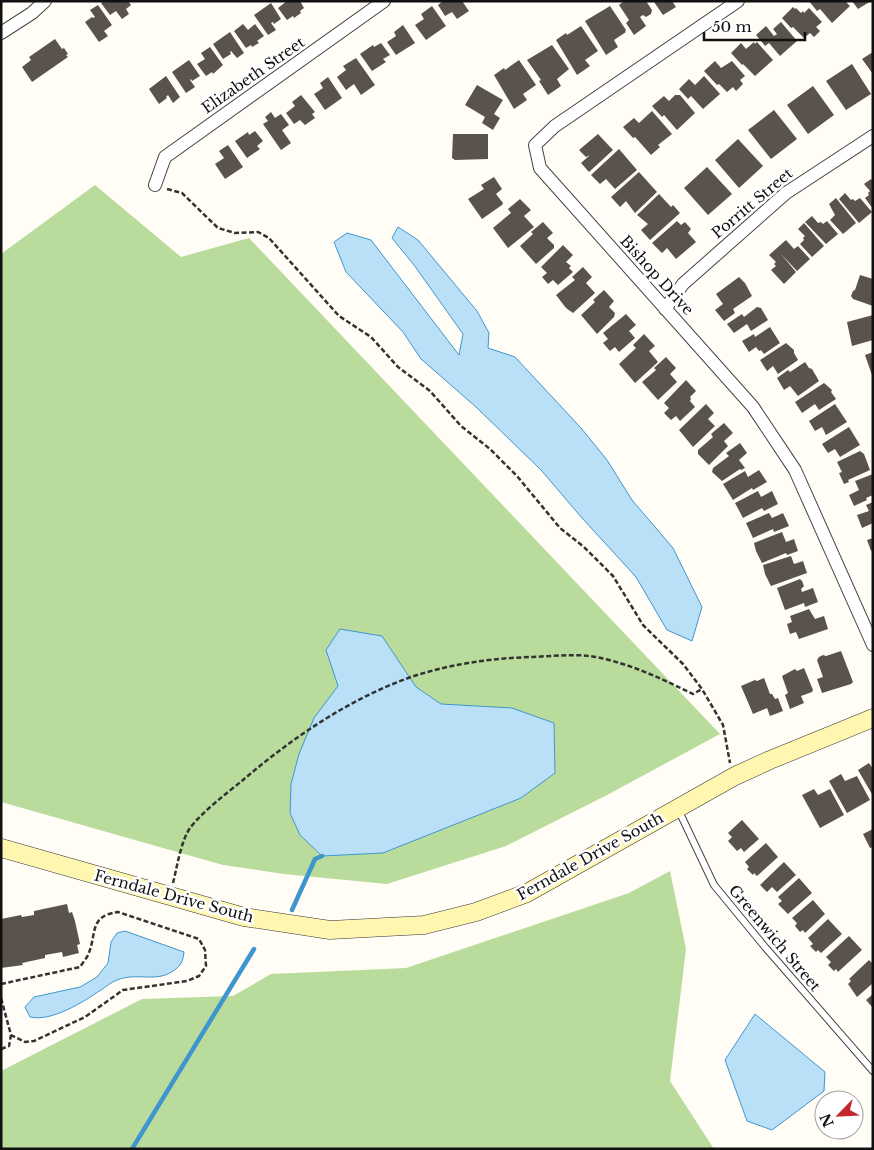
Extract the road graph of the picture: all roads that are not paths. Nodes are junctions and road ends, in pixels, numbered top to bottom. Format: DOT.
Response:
graph roads {
  1 [pos="45,1"];
  2 [pos="384,1"];
  3 [pos="738,1"];
  4 [pos="1,33"];
  5 [pos="873,136"];
  6 [pos="155,186"];
  7 [pos="665,309"];
  8 [pos="873,644"];
  9 [pos="873,718"];
  10 [pos="677,808"];
  11 [pos="1,848"];
  12 [pos="873,1071"];
  1 -- 4 [label="street"];
  2 -- 6 [label="street, Elizabeth Street"];
  3 -- 7 [label="street, Bishop Drive"];
  5 -- 7 [label="street, Porritt Street"];
  7 -- 8 [label="street, Bishop Drive"];
  9 -- 10 [label="main road, Ferndale Drive South"];
  10 -- 11 [label="main road, Ferndale Drive South"];
  10 -- 12 [label="lane, Greenwich Street"];
}
